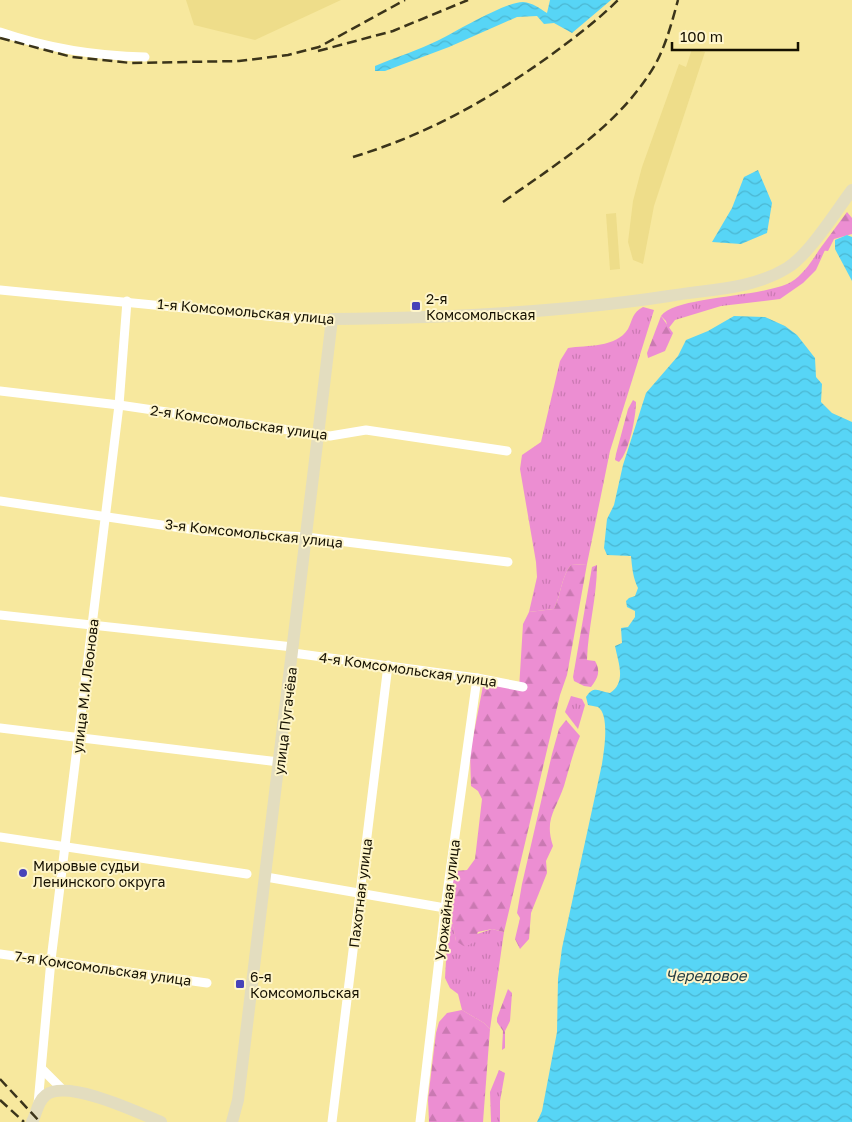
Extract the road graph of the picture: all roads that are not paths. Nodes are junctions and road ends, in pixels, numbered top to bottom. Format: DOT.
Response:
graph roads {
  1 [pos="0,32"];
  2 [pos="145,57"];
  3 [pos="852,190"];
  4 [pos="0,290"];
  5 [pos="127,301"];
  6 [pos="332,319"];
  7 [pos="0,391"];
  8 [pos="119,405"];
  9 [pos="318,434"];
  10 [pos="507,451"];
  11 [pos="0,502"];
  12 [pos="105,516"];
  13 [pos="306,537"];
  14 [pos="508,562"];
  15 [pos="0,615"];
  16 [pos="92,625"];
  17 [pos="293,650"];
  18 [pos="388,665"];
  19 [pos="477,678"];
  20 [pos="523,686"];
  21 [pos="0,728"];
  22 [pos="78,738"];
  23 [pos="280,762"];
  24 [pos="0,837"];
  25 [pos="65,847"];
  26 [pos="247,874"];
  27 [pos="266,877"];
  28 [pos="360,894"];
  29 [pos="445,908"];
  30 [pos="0,954"];
  31 [pos="51,960"];
  32 [pos="206,984"];
  33 [pos="43,1070"];
  34 [pos="64,1091"];
  35 [pos="38,1104"];
  36 [pos="34,1120"];
  37 [pos="161,1122"];
  38 [pos="232,1122"];
  39 [pos="332,1122"];
  40 [pos="420,1122"];
  1 -- 2 [label="street"];
  3 -- 6 [label="main road, 1-я Комсомольская улица"];
  4 -- 5 [label="street, 1-я Комсомольская улица"];
  5 -- 6 [label="street, 1-я Комсомольская улица"];
  5 -- 8 [label="street, улица М.И.Леонова"];
  6 -- 9 [label="main road, улица Пугачёва"];
  7 -- 8 [label="street, 2-я Комсомольская улица"];
  8 -- 9 [label="street, 2-я Комсомольская улица"];
  8 -- 12 [label="street, улица М.И.Леонова"];
  9 -- 10 [label="street, 2-я Комсомольская улица"];
  9 -- 13 [label="main road, улица Пугачёва"];
  11 -- 12 [label="street, 3-я Комсомольская улица"];
  12 -- 13 [label="street, 3-я Комсомольская улица"];
  12 -- 16 [label="street, улица М.И.Леонова"];
  13 -- 14 [label="street, 3-я Комсомольская улица"];
  13 -- 17 [label="main road, улица Пугачёва"];
  15 -- 16 [label="street, 4-я Комсомольская улица"];
  16 -- 17 [label="street, 4-я Комсомольская улица"];
  16 -- 22 [label="street, улица М.И.Леонова"];
  17 -- 18 [label="street, 4-я Комсомольская улица"];
  17 -- 23 [label="main road, улица Пугачёва"];
  18 -- 19 [label="street, 4-я Комсомольская улица"];
  18 -- 28 [label="street, Пахотная улица"];
  19 -- 20 [label="street, 4-я Комсомольская улица"];
  19 -- 29 [label="street, Урожайная улица"];
  21 -- 22 [label="street"];
  22 -- 23 [label="street"];
  22 -- 25 [label="street, улица М.И.Леонова"];
  23 -- 27 [label="main road, улица Пугачёва"];
  24 -- 25 [label="street"];
  25 -- 26 [label="street"];
  25 -- 31 [label="street, улица М.И.Леонова"];
  27 -- 28 [label="street"];
  27 -- 38 [label="main road, улица Пугачёва"];
  28 -- 29 [label="street"];
  28 -- 39 [label="street, Пахотная улица"];
  29 -- 40 [label="street, Урожайная улица"];
  30 -- 31 [label="street, 7-я Комсомольская улица"];
  31 -- 32 [label="street, 7-я Комсомольская улица"];
  31 -- 33 [label="street, улица М.И.Леонова"];
  33 -- 34 [label="street"];
  33 -- 35 [label="street, улица М.И.Леонова"];
  34 -- 35 [label="main road"];
  34 -- 36 [label="main road"];
  34 -- 37 [label="main road"];
  35 -- 36 [label="main road, улица М.И.Леонова"];
}
